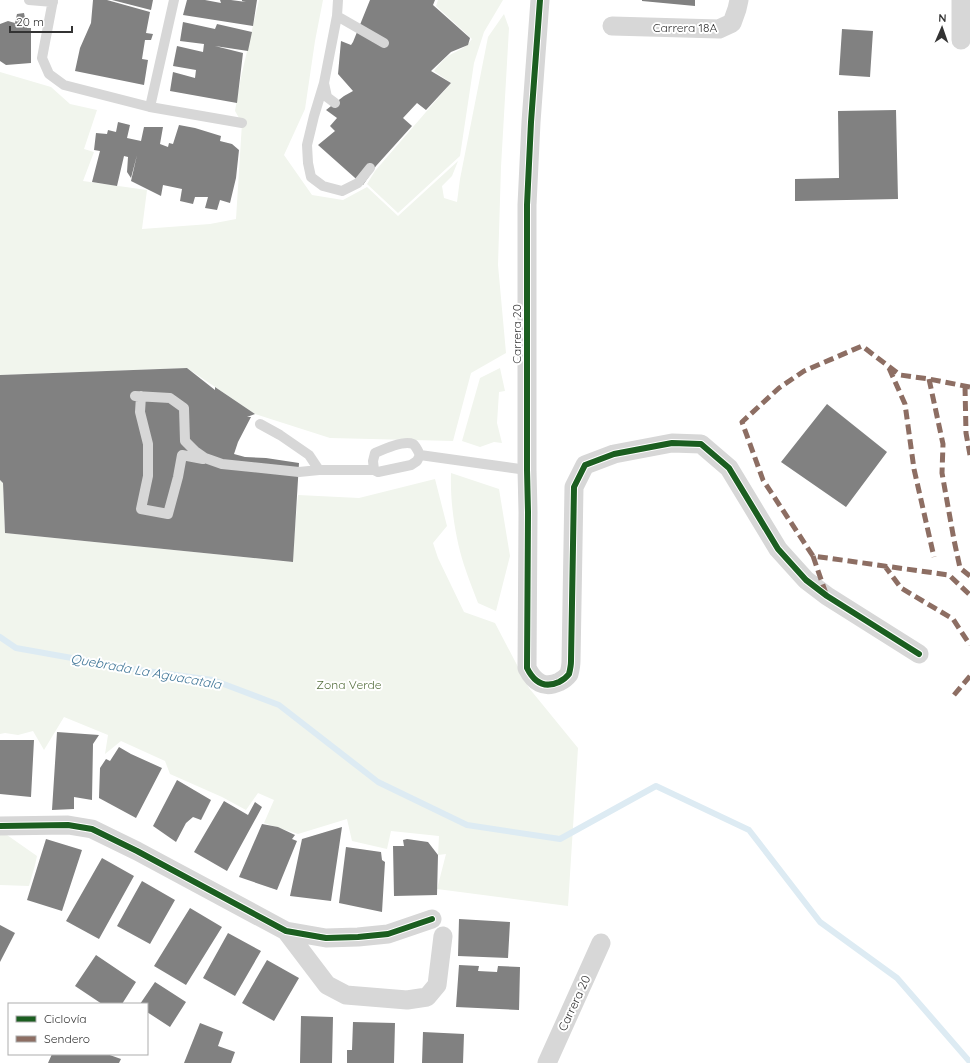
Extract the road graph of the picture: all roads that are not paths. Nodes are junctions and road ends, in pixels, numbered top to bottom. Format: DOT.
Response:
graph roads {
  1 [pos="29,0"];
  2 [pos="174,0"];
  3 [pos="338,0"];
  4 [pos="540,0"];
  5 [pos="739,0"];
  6 [pos="961,0"];
  7 [pos="53,1"];
  8 [pos="337,16"];
  9 [pos="612,26"];
  10 [pos="961,40"];
  11 [pos="384,43"];
  12 [pos="324,83"];
  13 [pos="335,103"];
  14 [pos="150,107"];
  15 [pos="242,123"];
  16 [pos="370,168"];
  17 [pos="260,424"];
  18 [pos="420,455"];
  19 [pos="211,460"];
  20 [pos="319,470"];
  21 [pos="374,470"];
  22 [pos="527,470"];
  23 [pos="919,654"];
  24 [pos="0,826"];
  25 [pos="432,919"];
  26 [pos="286,931"];
  27 [pos="443,936"];
  28 [pos="601,943"];
  29 [pos="547,1063"];
  1 -- 7 [label="lane"];
  2 -- 14 [label="lane"];
  3 -- 8 [label="lane"];
  4 -- 22 [label="street, Carrera 20"];
  5 -- 9 [label="street, Carrera 18A"];
  6 -- 10 [label="street"];
  7 -- 14 [label="lane"];
  8 -- 11 [label="lane"];
  8 -- 12 [label="lane"];
  12 -- 13 [label="lane"];
  12 -- 16 [label="lane"];
  14 -- 15 [label="lane"];
  17 -- 20 [label="lane"];
  18 -- 21 [label="lane"];
  18 -- 21 [label="lane"];
  18 -- 22 [label="lane"];
  19 -- 19 [label="lane"];
  19 -- 20 [label="lane"];
  20 -- 21 [label="lane"];
  22 -- 23 [label="street, Carrera 20"];
  24 -- 26 [label="street"];
  25 -- 26 [label="street"];
  26 -- 27 [label="street"];
  28 -- 29 [label="street, Carrera 20"];
}
